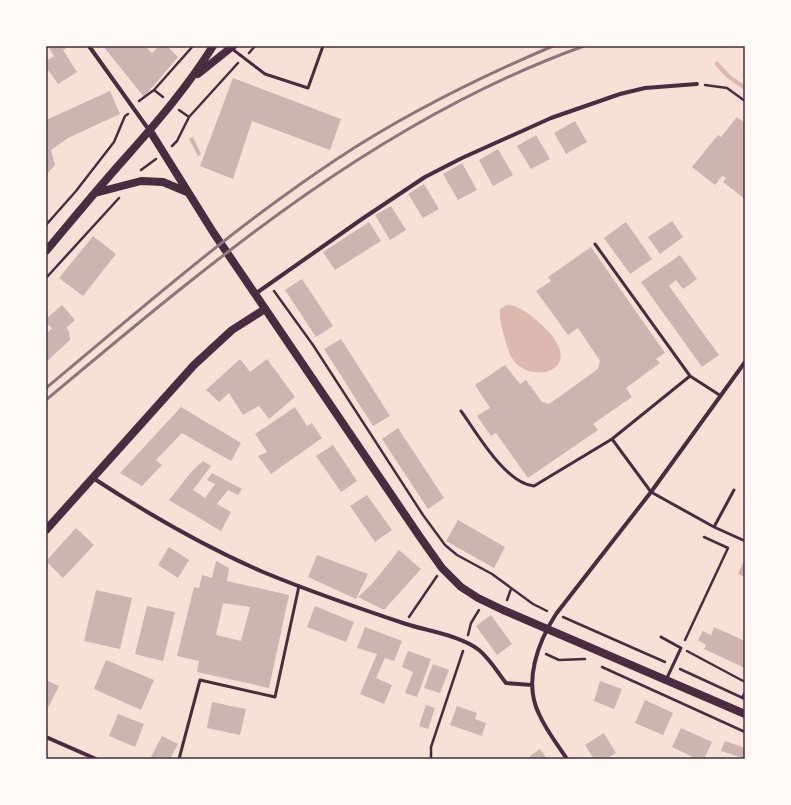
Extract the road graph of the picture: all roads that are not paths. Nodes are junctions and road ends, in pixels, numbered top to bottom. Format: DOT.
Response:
graph roads {
  1 [pos="89,46"];
  2 [pos="213,46"];
  3 [pos="323,46"];
  4 [pos="232,47"];
  5 [pos="193,78"];
  6 [pos="697,84"];
  7 [pos="150,131"];
  8 [pos="187,192"];
  9 [pos="95,193"];
  10 [pos="595,244"];
  11 [pos="46,251"];
  12 [pos="255,294"];
  13 [pos="265,309"];
  14 [pos="745,362"];
  15 [pos="690,376"];
  16 [pos="721,396"];
  17 [pos="461,411"];
  18 [pos="612,439"];
  19 [pos="93,478"];
  20 [pos="734,490"];
  21 [pos="651,492"];
  22 [pos="714,527"];
  23 [pos="46,530"];
  24 [pos="745,541"];
  25 [pos="299,586"];
  26 [pos="546,629"];
  27 [pos="661,637"];
  28 [pos="666,680"];
  29 [pos="532,685"];
  30 [pos="745,714"];
  31 [pos="46,737"];
  32 [pos="96,759"];
  33 [pos="179,759"];
  34 [pos="567,759"];
  1 -- 7 [label="street"];
  2 -- 5 [label="main road"];
  3 -- 4 [label="lane"];
  4 -- 5 [label="main road"];
  5 -- 7 [label="main road"];
  6 -- 12 [label="street"];
  7 -- 8 [label="main road"];
  7 -- 9 [label="main road"];
  8 -- 9 [label="main road"];
  8 -- 12 [label="main road"];
  9 -- 11 [label="main road"];
  10 -- 15 [label="lane"];
  12 -- 13 [label="main road"];
  13 -- 19 [label="main road"];
  13 -- 26 [label="main road"];
  14 -- 16 [label="street"];
  15 -- 16 [label="lane"];
  15 -- 18 [label="lane"];
  16 -- 21 [label="street"];
  17 -- 18 [label="lane"];
  18 -- 21 [label="lane"];
  19 -- 23 [label="main road"];
  19 -- 25 [label="street"];
  20 -- 22 [label="lane"];
  21 -- 22 [label="lane"];
  21 -- 26 [label="street"];
  22 -- 24 [label="lane"];
  25 -- 29 [label="street"];
  25 -- 33 [label="lane"];
  26 -- 28 [label="main road"];
  26 -- 29 [label="street"];
  27 -- 28 [label="lane"];
  28 -- 30 [label="main road"];
  29 -- 34 [label="street"];
  31 -- 32 [label="street"];
}
